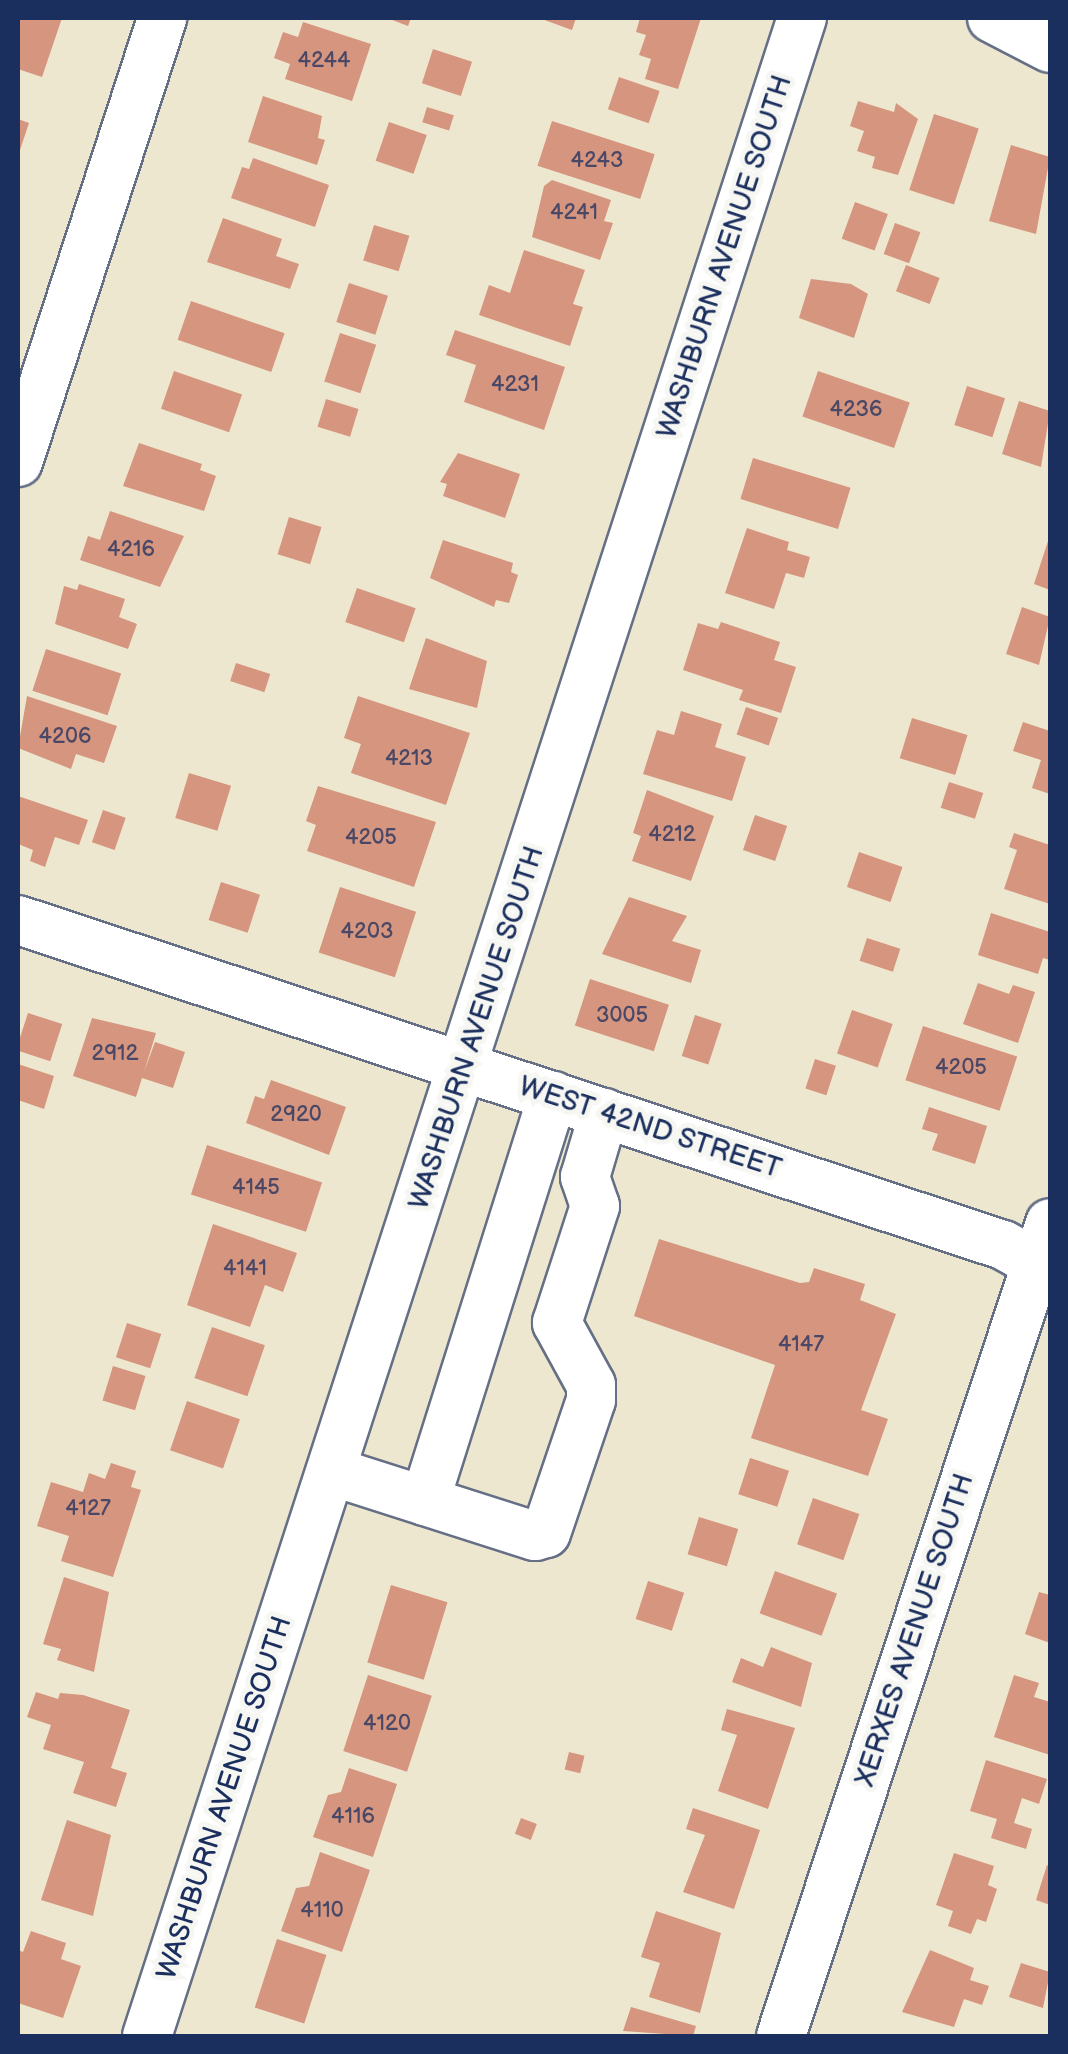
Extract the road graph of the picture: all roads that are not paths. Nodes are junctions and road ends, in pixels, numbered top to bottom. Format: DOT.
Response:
graph roads {
  1 [pos="162,18"];
  2 [pos="802,18"];
  3 [pos="992,18"];
  4 [pos="1050,48"];
  5 [pos="18,462"];
  6 [pos="18,920"];
  7 [pos="465,1067"];
  8 [pos="553,1096"];
  9 [pos="604,1113"];
  10 [pos="533,1161"];
  11 [pos="585,1177"];
  12 [pos="1046,1253"];
  13 [pos="331,1471"];
  14 [pos="425,1501"];
  15 [pos="148,2036"];
  16 [pos="780,2036"];
  1 -- 5 [label="street"];
  2 -- 7 [label="street, WASHBURN AVENUE SOUTH"];
  3 -- 4 [label="street"];
  6 -- 7 [label="street, WEST 42ND STREET"];
  7 -- 8 [label="street, WEST 42ND STREET"];
  7 -- 13 [label="street, WASHBURN AVENUE SOUTH"];
  8 -- 9 [label="street, WEST 42ND STREET"];
  8 -- 10 [label="street"];
  9 -- 11 [label="street"];
  9 -- 12 [label="street, WEST 42ND STREET"];
  10 -- 11 [label="street"];
  10 -- 14 [label="street"];
  11 -- 14 [label="street"];
  12 -- 16 [label="street, XERXES AVENUE SOUTH"];
  13 -- 14 [label="street"];
  13 -- 15 [label="street, WASHBURN AVENUE SOUTH"];
}
